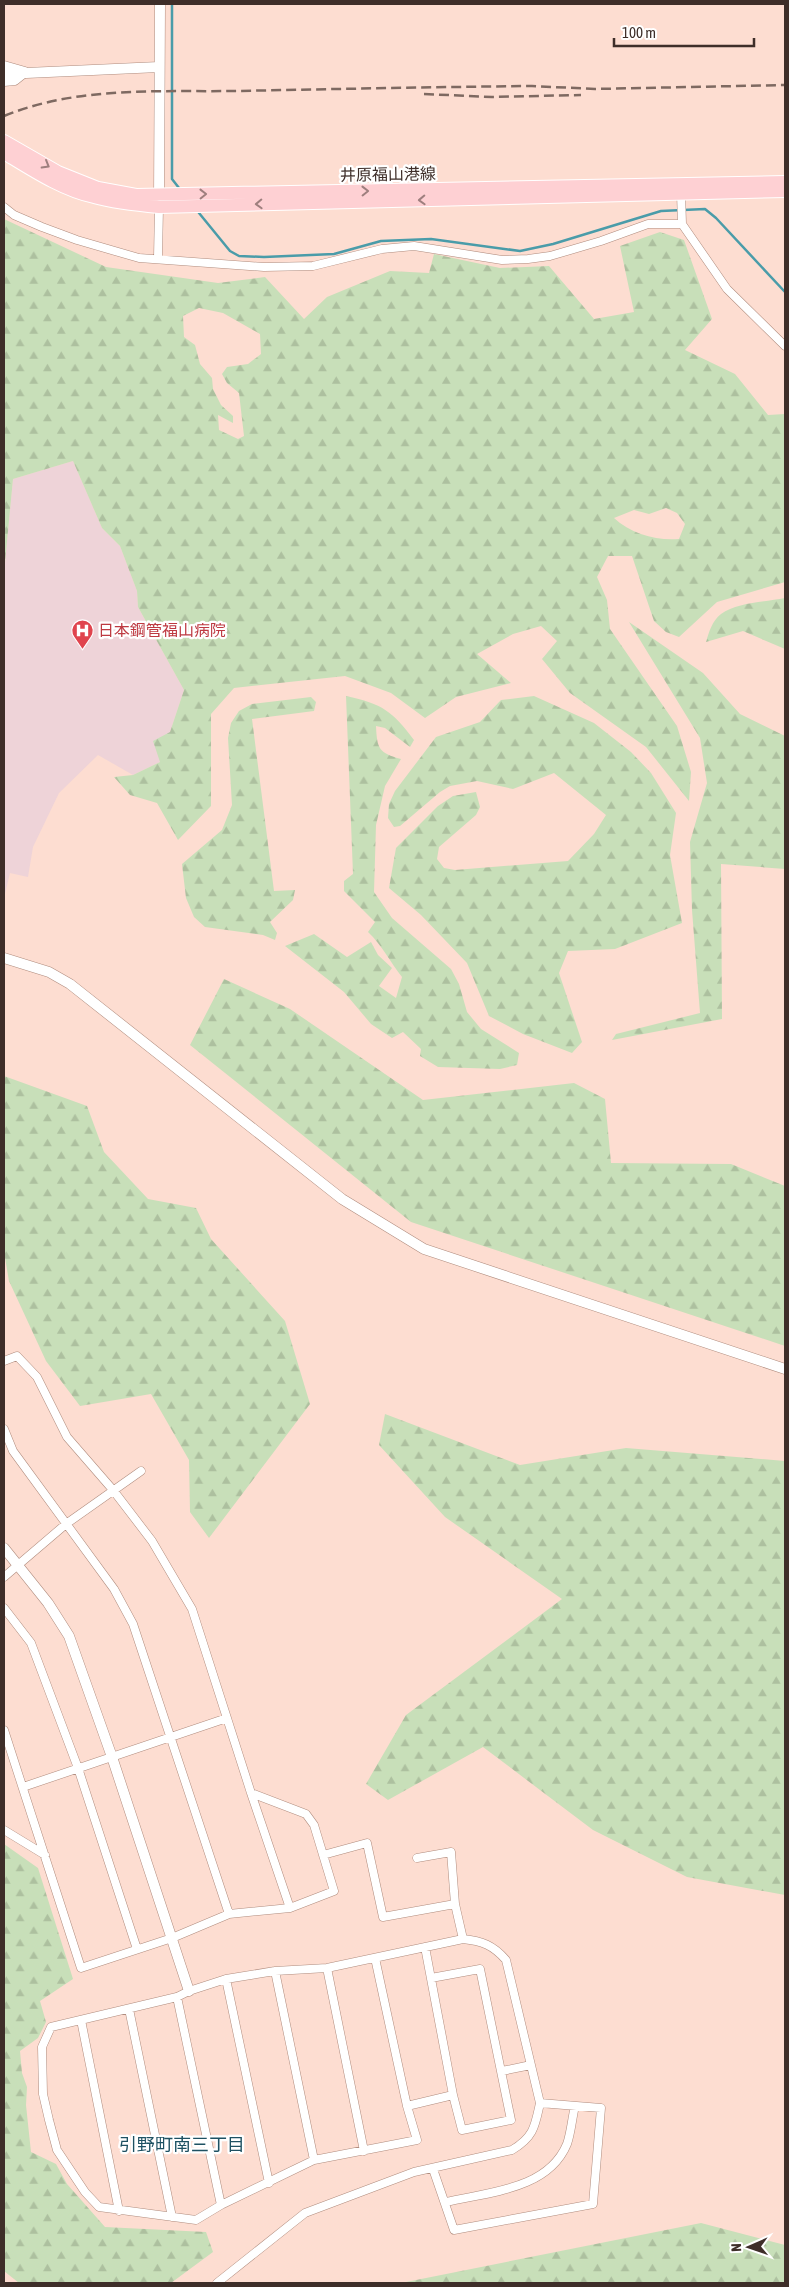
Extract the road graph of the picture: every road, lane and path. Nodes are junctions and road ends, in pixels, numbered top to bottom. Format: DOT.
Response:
graph roads {
  1 [pos="160,4"];
  2 [pos="4,65"];
  3 [pos="159,67"];
  4 [pos="27,72"];
  5 [pos="4,74"];
  6 [pos="4,82"];
  7 [pos="4,141"];
  8 [pos="4,154"];
  9 [pos="785,182"];
  10 [pos="785,191"];
  11 [pos="681,199"];
  12 [pos="159,201"];
  13 [pos="4,207"];
  14 [pos="682,221"];
  15 [pos="158,258"];
  16 [pos="785,346"];
  17 [pos="4,958"];
  18 [pos="4,1361"];
  19 [pos="785,1370"];
  20 [pos="4,1429"];
  21 [pos="141,1471"];
  22 [pos="112,1490"];
  23 [pos="66,1524"];
  24 [pos="4,1548"];
  25 [pos="18,1566"];
  26 [pos="4,1577"];
  27 [pos="4,1608"];
  28 [pos="227,1718"];
  29 [pos="4,1730"];
  30 [pos="169,1737"];
  31 [pos="112,1757"];
  32 [pos="78,1768"];
  33 [pos="23,1787"];
  34 [pos="252,1794"];
  35 [pos="4,1830"];
  36 [pos="45,1855"];
  37 [pos="323,1855"];
  38 [pos="418,1858"];
  39 [pos="455,1904"];
  40 [pos="290,1908"];
  41 [pos="229,1914"];
  42 [pos="172,1938"];
  43 [pos="463,1939"];
  44 [pos="425,1948"];
  45 [pos="137,1949"];
  46 [pos="375,1958"];
  47 [pos="327,1968"];
  48 [pos="275,1971"];
  49 [pos="431,1978"];
  50 [pos="226,1979"];
  51 [pos="189,1991"];
  52 [pos="178,1997"];
  53 [pos="129,2009"];
  54 [pos="81,2020"];
  55 [pos="531,2065"];
  56 [pos="502,2071"];
  57 [pos="453,2095"];
  58 [pos="540,2102"];
  59 [pos="406,2106"];
  60 [pos="575,2106"];
  61 [pos="364,2151"];
  62 [pos="314,2160"];
  63 [pos="433,2169"];
  64 [pos="269,2183"];
  65 [pos="446,2202"];
  66 [pos="220,2205"];
  67 [pos="119,2211"];
  68 [pos="172,2217"];
  69 [pos="217,2283"];
  1 -- 3 [label="street"];
  2 -- 4 [label="street"];
  3 -- 4 [label="street"];
  3 -- 12 [label="street"];
  4 -- 5 [label="street"];
  4 -- 6 [label="street"];
  7 -- 12 [label="main road, 井原福山港線, one-way"];
  8 -- 12 [label="main road, 井原福山港線"];
  12 -- 9 [label="main road, 井原福山港線, one-way"];
  10 -- 11 [label="main road, 井原福山港線"];
  11 -- 12 [label="main road, 井原福山港線, one-way"];
  11 -- 14 [label="street"];
  12 -- 15 [label="street"];
  13 -- 15 [label="street"];
  14 -- 15 [label="street"];
  14 -- 16 [label="street"];
  17 -- 19 [label="street"];
  18 -- 22 [label="street"];
  20 -- 23 [label="street"];
  21 -- 22 [label="street"];
  22 -- 23 [label="street"];
  22 -- 28 [label="street"];
  23 -- 25 [label="street"];
  23 -- 30 [label="street"];
  24 -- 25 [label="street"];
  25 -- 26 [label="street"];
  25 -- 31 [label="street"];
  27 -- 32 [label="street"];
  28 -- 30 [label="street"];
  28 -- 34 [label="street"];
  29 -- 33 [label="street"];
  30 -- 31 [label="street"];
  30 -- 41 [label="street"];
  31 -- 32 [label="street"];
  31 -- 42 [label="street"];
  32 -- 33 [label="street"];
  32 -- 45 [label="street"];
  33 -- 36 [label="street"];
  34 -- 37 [label="street"];
  34 -- 40 [label="street"];
  35 -- 36 [label="street"];
  36 -- 45 [label="street"];
  37 -- 39 [label="street"];
  37 -- 40 [label="street"];
  38 -- 39 [label="street"];
  39 -- 43 [label="street"];
  40 -- 41 [label="street"];
  41 -- 42 [label="street"];
  42 -- 45 [label="street"];
  42 -- 51 [label="street"];
  43 -- 44 [label="street"];
  43 -- 55 [label="street"];
  44 -- 46 [label="street"];
  44 -- 49 [label="street"];
  46 -- 47 [label="street"];
  46 -- 59 [label="street"];
  47 -- 48 [label="street"];
  47 -- 61 [label="street"];
  48 -- 50 [label="street"];
  48 -- 62 [label="street"];
  49 -- 56 [label="street"];
  49 -- 57 [label="street"];
  50 -- 51 [label="street"];
  50 -- 64 [label="street"];
  51 -- 52 [label="street"];
  52 -- 53 [label="street"];
  52 -- 66 [label="street"];
  53 -- 54 [label="street"];
  53 -- 68 [label="street"];
  54 -- 67 [label="street"];
  54 -- 67 [label="street"];
  55 -- 56 [label="street"];
  55 -- 58 [label="street"];
  56 -- 57 [label="street"];
  57 -- 59 [label="street"];
  58 -- 60 [label="street"];
  58 -- 63 [label="street"];
  59 -- 61 [label="street"];
  60 -- 65 [label="street"];
  60 -- 65 [label="street"];
  61 -- 62 [label="street"];
  62 -- 64 [label="street"];
  63 -- 65 [label="street"];
  63 -- 69 [label="street"];
  64 -- 66 [label="street"];
  66 -- 68 [label="street"];
  67 -- 68 [label="street"];
}
